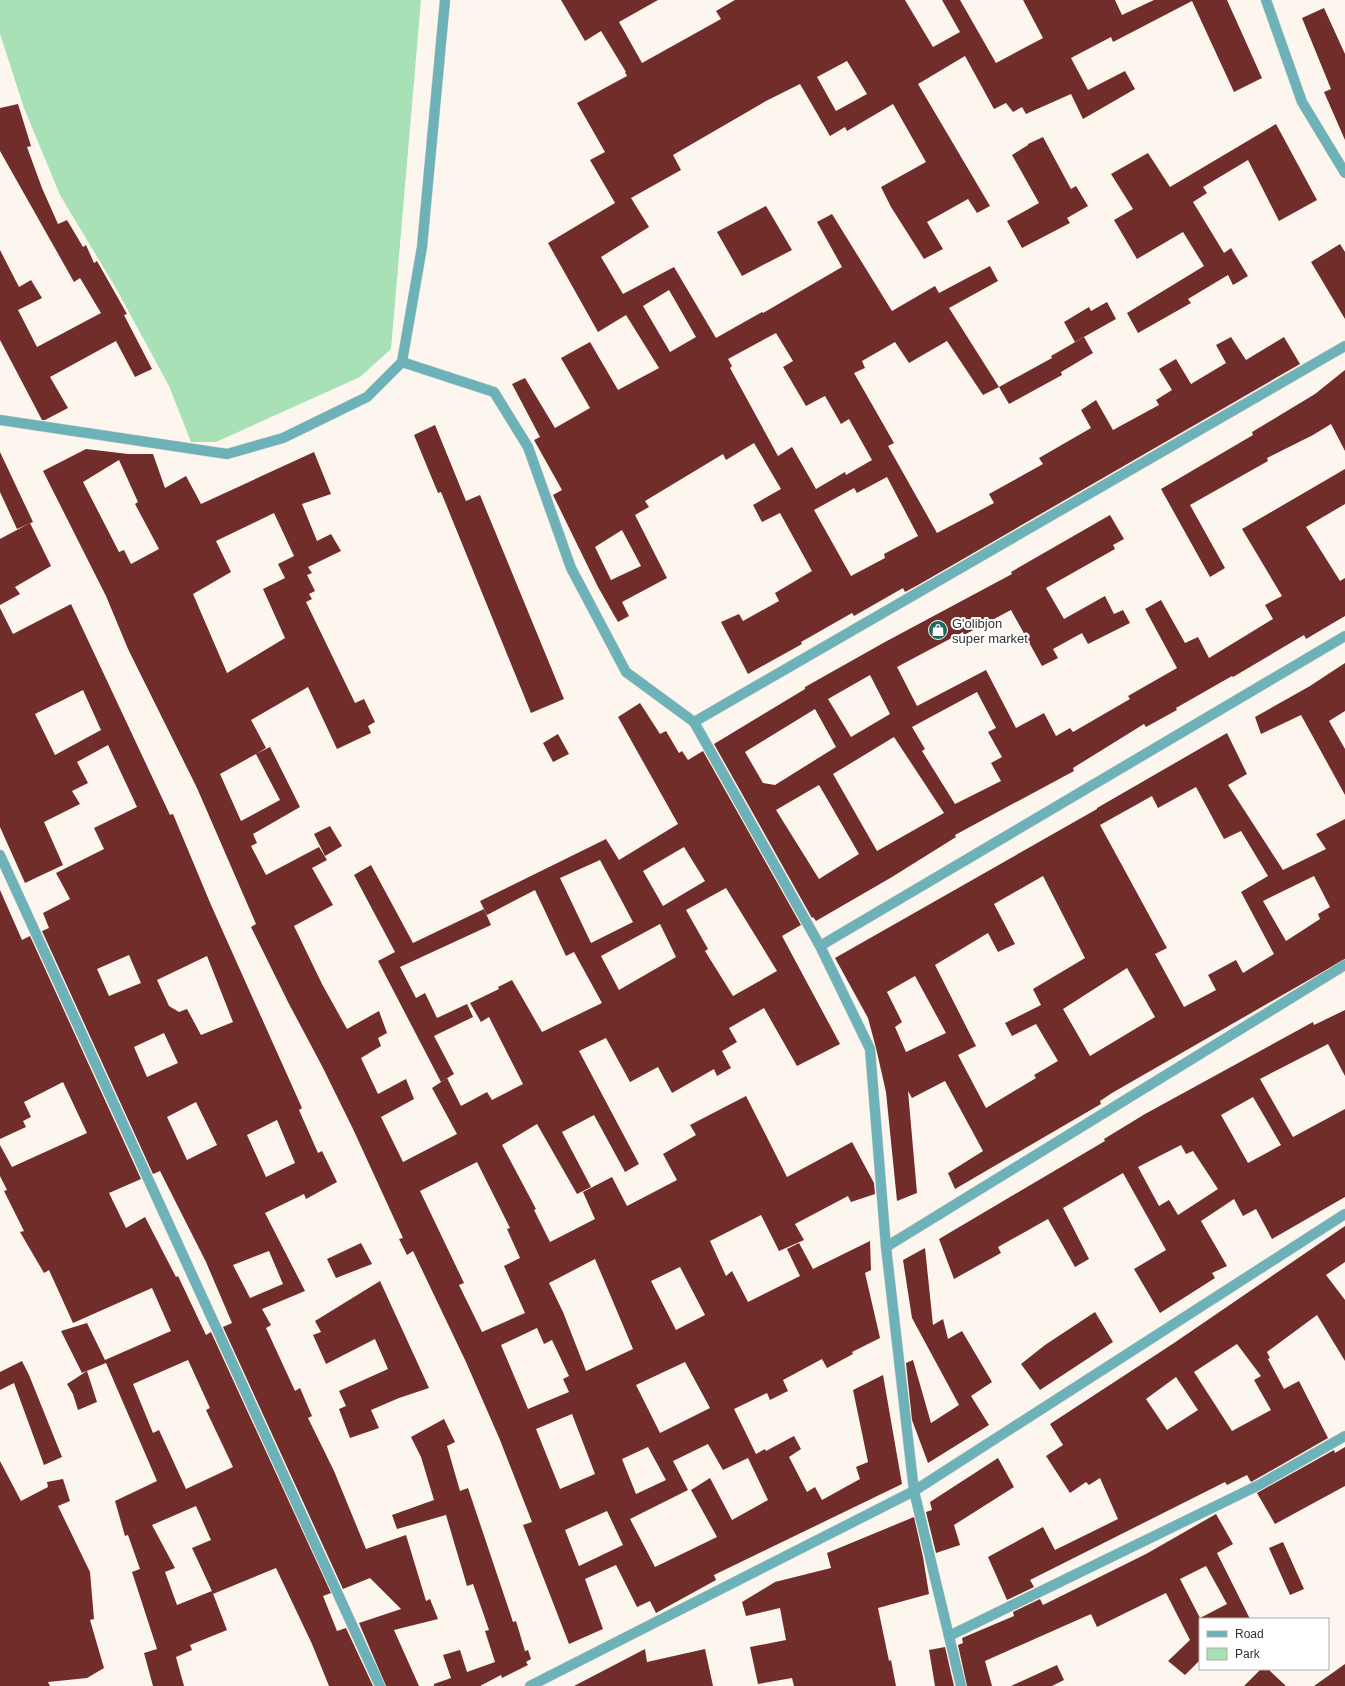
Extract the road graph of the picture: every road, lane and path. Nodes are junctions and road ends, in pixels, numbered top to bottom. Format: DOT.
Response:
graph roads {
  1 [pos="445,0"];
  2 [pos="1266,0"];
  3 [pos="1345,173"];
  4 [pos="1345,346"];
  5 [pos="402,362"];
  6 [pos="0,420"];
  7 [pos="1345,636"];
  8 [pos="694,722"];
  9 [pos="0,855"];
  10 [pos="820,946"];
  11 [pos="1345,965"];
  12 [pos="1345,1214"];
  13 [pos="886,1247"];
  14 [pos="1345,1436"];
  15 [pos="914,1491"];
  16 [pos="949,1636"];
  17 [pos="380,1686"];
  18 [pos="530,1686"];
  19 [pos="961,1686"];
  1 -- 5 [label="street"];
  2 -- 3 [label="street"];
  4 -- 8 [label="street"];
  5 -- 6 [label="street"];
  5 -- 8 [label="street"];
  7 -- 10 [label="street"];
  8 -- 10 [label="street"];
  9 -- 17 [label="street"];
  10 -- 13 [label="street"];
  11 -- 13 [label="street"];
  12 -- 15 [label="street"];
  13 -- 15 [label="street"];
  14 -- 16 [label="street"];
  15 -- 16 [label="street"];
  15 -- 18 [label="street"];
  16 -- 19 [label="street"];
}
